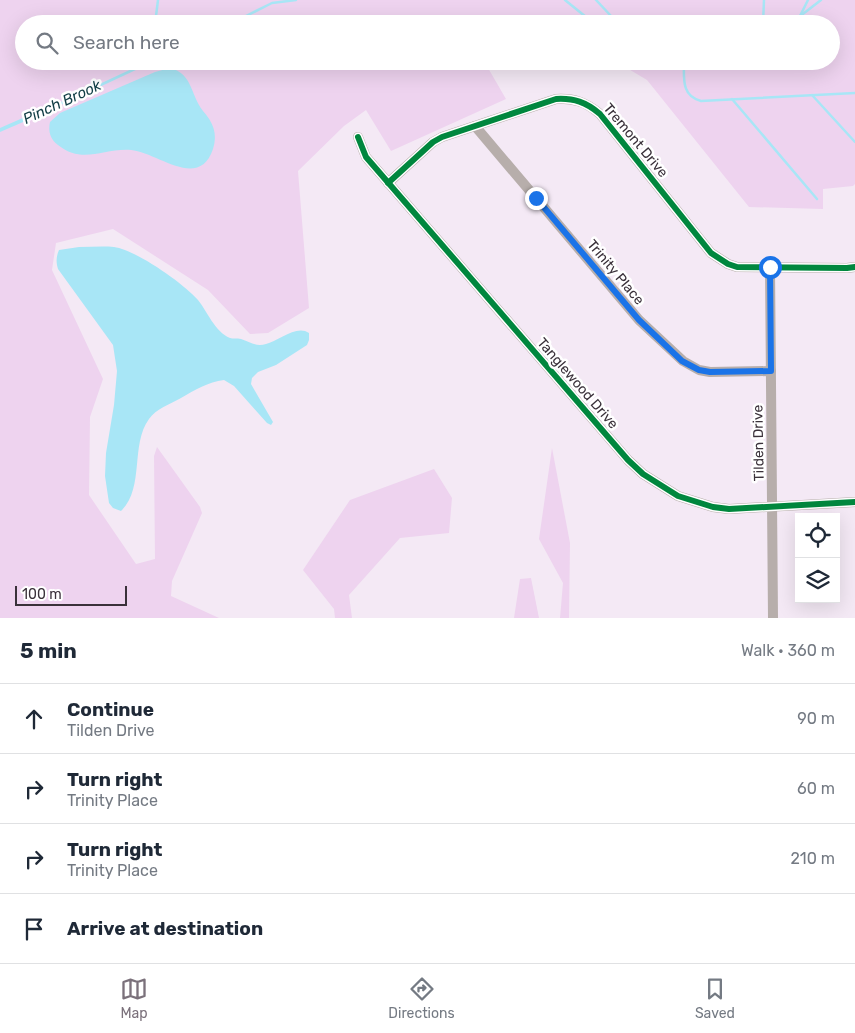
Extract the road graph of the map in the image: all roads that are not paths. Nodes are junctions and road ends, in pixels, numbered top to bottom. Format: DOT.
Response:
graph roads {
  1 [pos="475,126"];
  2 [pos="358,137"];
  3 [pos="388,183"];
  4 [pos="770,267"];
  5 [pos="855,267"];
  6 [pos="771,371"];
  7 [pos="855,502"];
  8 [pos="772,507"];
  9 [pos="773,618"];
  1 -- 3 [label="street, Tremont Drive"];
  1 -- 4 [label="street, Tremont Drive"];
  1 -- 6 [label="street, Trinity Place"];
  2 -- 3 [label="street, Tanglewood Drive"];
  3 -- 8 [label="street, Tanglewood Drive"];
  4 -- 5 [label="street, Tremont Drive"];
  4 -- 6 [label="street, Tilden Drive"];
  6 -- 8 [label="street, Tilden Drive"];
  7 -- 8 [label="street, Tanglewood Drive"];
  8 -- 9 [label="street, Tilden Drive"];
}
